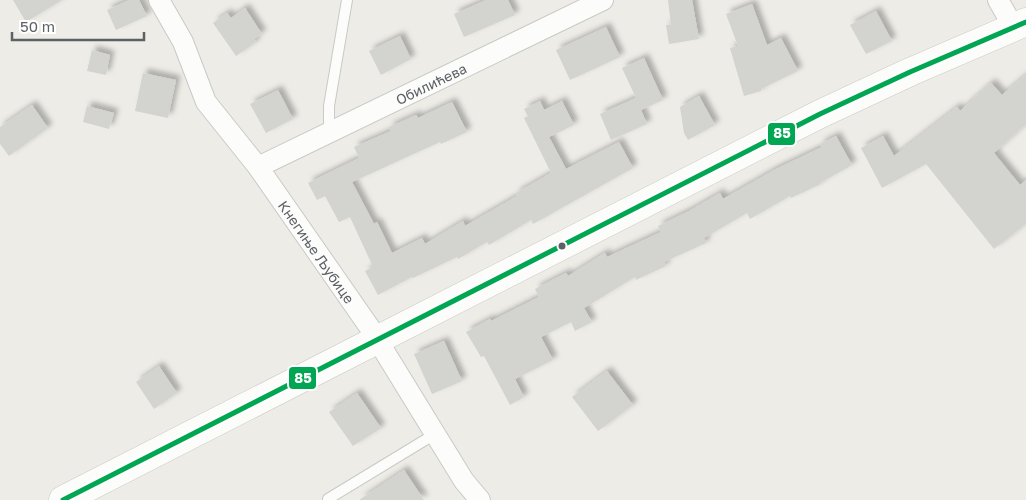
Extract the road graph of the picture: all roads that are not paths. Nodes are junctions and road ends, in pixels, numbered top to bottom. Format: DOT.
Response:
graph roads {
  1 [pos="160,0"];
  2 [pos="347,0"];
  3 [pos="603,0"];
  4 [pos="998,0"];
  5 [pos="1020,25"];
  6 [pos="329,132"];
  7 [pos="258,167"];
  8 [pos="378,339"];
  9 [pos="435,434"];
  10 [pos="328,499"];
  11 [pos="63,500"];
  12 [pos="480,500"];
  1 -- 7 [label="street, Кнегиње Љубице"];
  2 -- 6 [label="lane"];
  3 -- 6 [label="street, Обилићева"];
  4 -- 5 [label="street"];
  5 -- 8 [label="main road"];
  6 -- 7 [label="street, Обилићева"];
  7 -- 8 [label="street, Кнегиње Љубице"];
  8 -- 9 [label="street, Кнегиње Љубице"];
  8 -- 11 [label="main road"];
  9 -- 10 [label="lane"];
  9 -- 12 [label="street, Кнегиње Љубице"];
}
